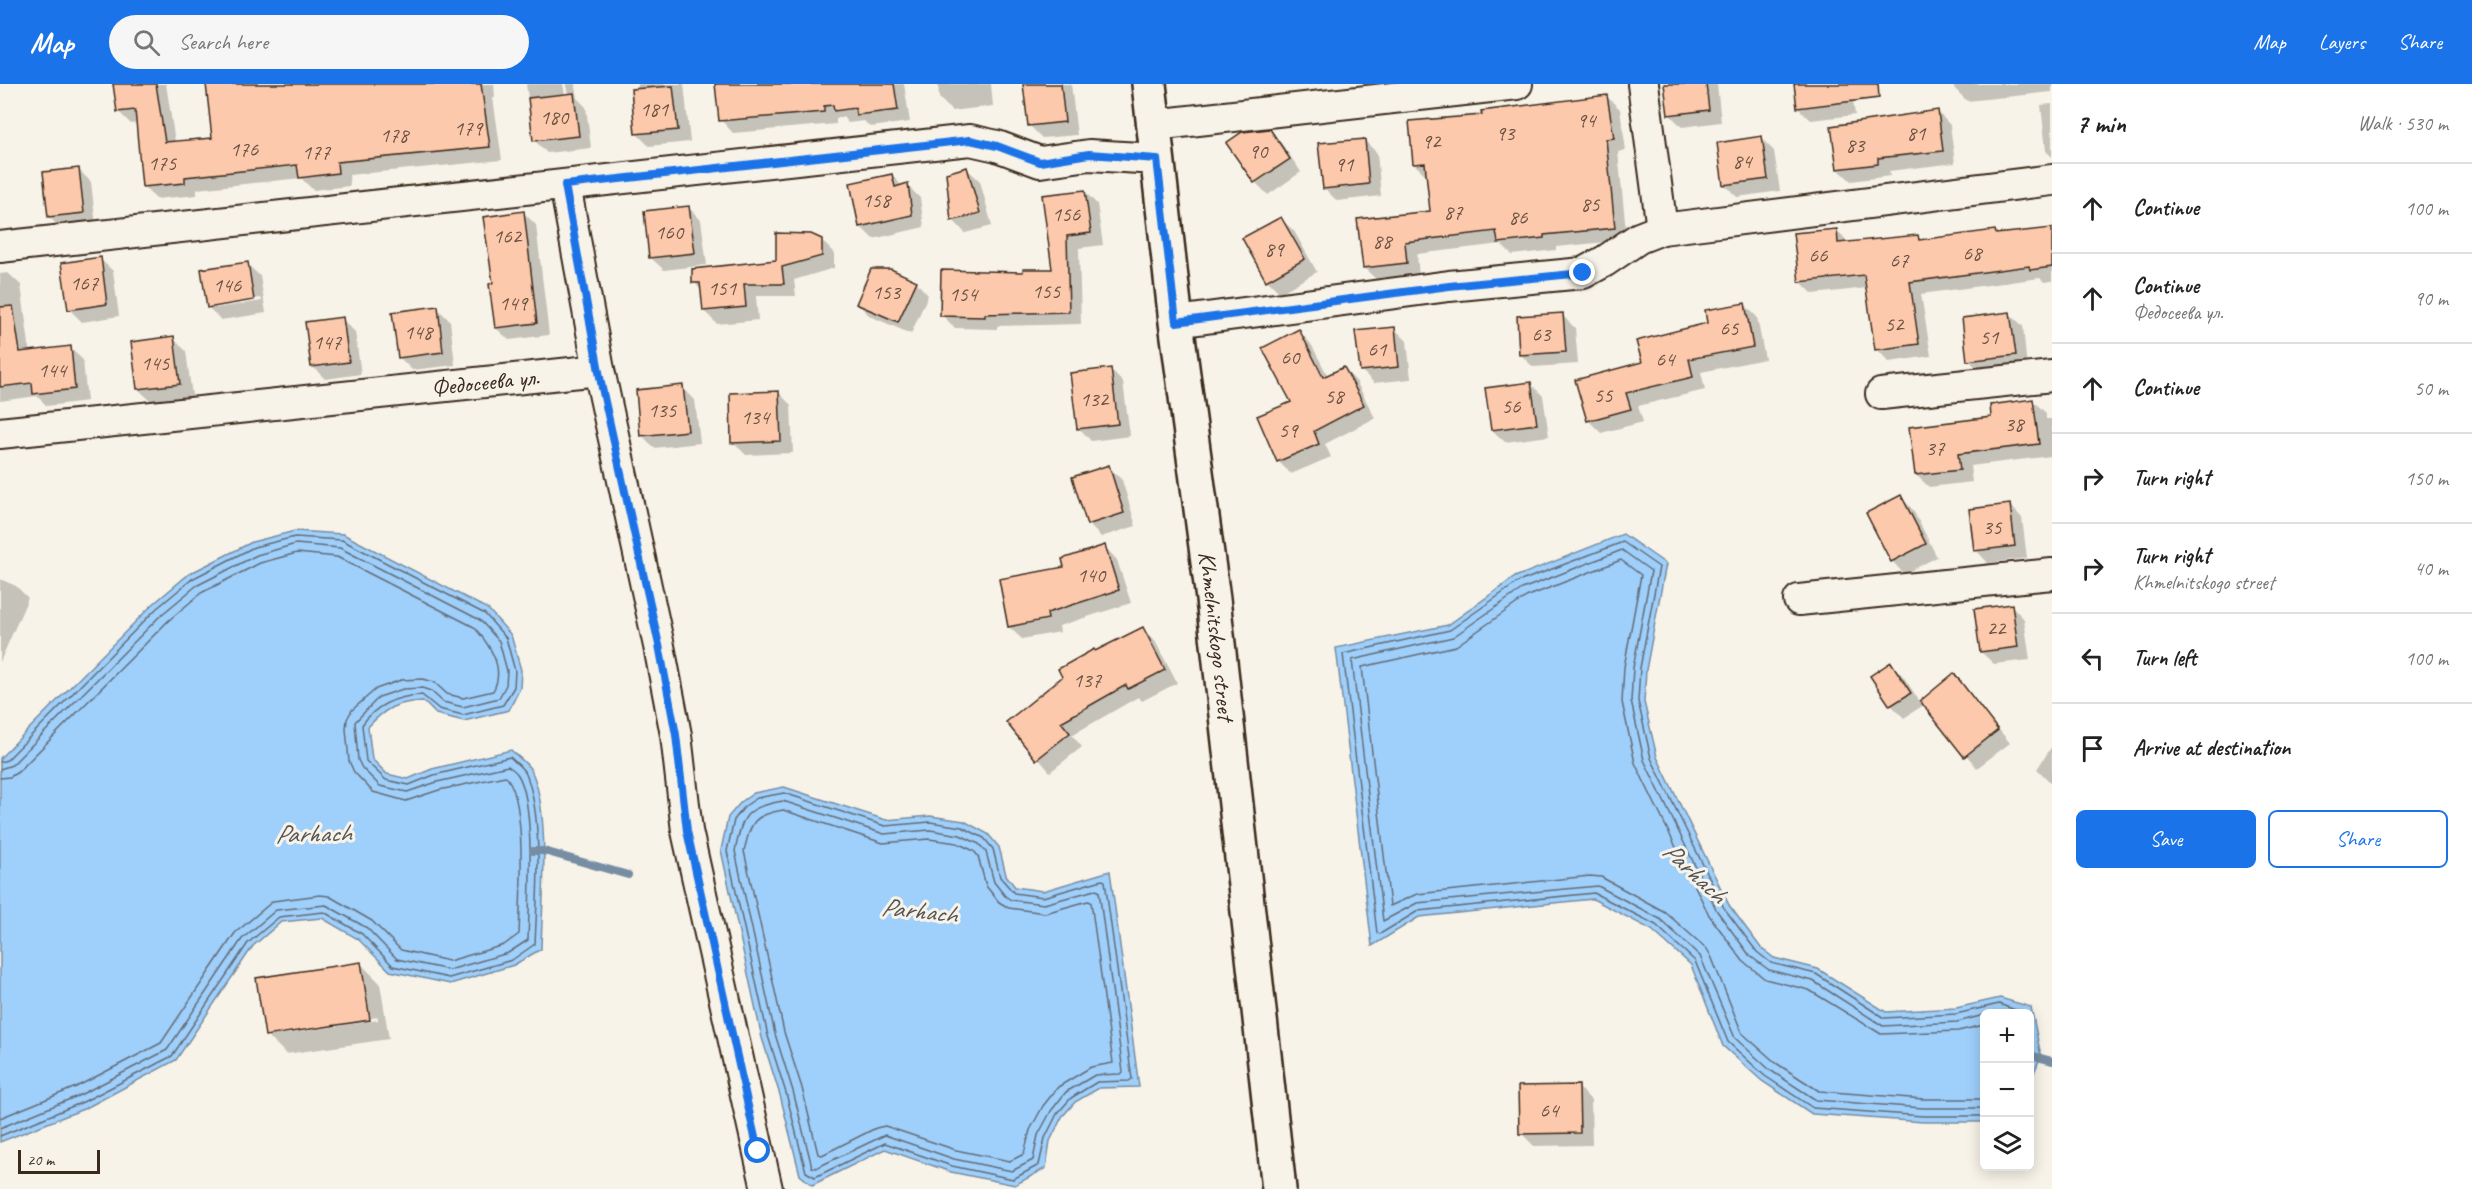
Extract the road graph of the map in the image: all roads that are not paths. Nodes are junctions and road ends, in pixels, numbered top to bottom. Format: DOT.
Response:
graph roads {
  1 [pos="1149,84"];
  2 [pos="1517,84"];
  3 [pos="1643,84"];
  4 [pos="1154,125"];
  5 [pos="1157,159"];
  6 [pos="2052,180"];
  7 [pos="565,185"];
  8 [pos="1662,229"];
  9 [pos="0,247"];
  10 [pos="1176,322"];
  11 [pos="599,370"];
  12 [pos="2052,376"];
  13 [pos="1881,394"];
  14 [pos="0,433"];
  15 [pos="2052,574"];
  16 [pos="1799,600"];
  17 [pos="767,1189"];
  18 [pos="1279,1189"];
  1 -- 4 [label="street, Khmelnitskogo street"];
  2 -- 4 [label="street"];
  3 -- 8 [label="street"];
  4 -- 5 [label="street, Khmelnitskogo street"];
  5 -- 7 [label="street"];
  5 -- 10 [label="street, Khmelnitskogo street"];
  6 -- 8 [label="street"];
  7 -- 9 [label="street"];
  7 -- 11 [label="street"];
  8 -- 10 [label="street"];
  10 -- 18 [label="street, Khmelnitskogo street"];
  11 -- 14 [label="street, Федосеева ул."];
  11 -- 17 [label="street"];
  12 -- 13 [label="street"];
  15 -- 16 [label="street"];
}
